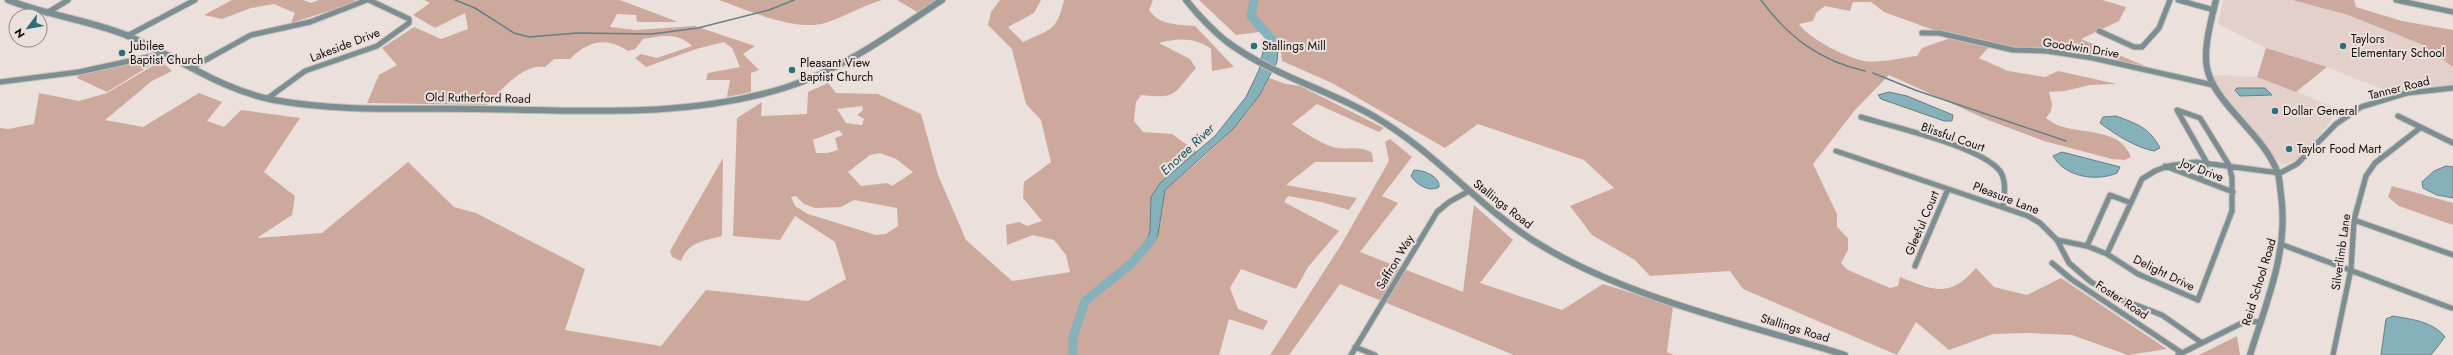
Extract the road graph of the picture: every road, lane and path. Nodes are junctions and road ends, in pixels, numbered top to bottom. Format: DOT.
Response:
graph roads {
  1 [pos="8,0"];
  2 [pos="68,0"];
  3 [pos="194,0"];
  4 [pos="368,0"];
  5 [pos="942,0"];
  6 [pos="1186,0"];
  7 [pos="2170,0"];
  8 [pos="2178,0"];
  9 [pos="2216,0"];
  10 [pos="2396,0"];
  11 [pos="376,1"];
  12 [pos="32,8"];
  13 [pos="2214,10"];
  14 [pos="48,12"];
  15 [pos="2453,12"];
  16 [pos="48,13"];
  17 [pos="2099,31"];
  18 [pos="1922,33"];
  19 [pos="127,36"];
  20 [pos="162,54"];
  21 [pos="191,68"];
  22 [pos="0,82"];
  23 [pos="2213,85"];
  24 [pos="2453,88"];
  25 [pos="268,98"];
  26 [pos="2398,116"];
  27 [pos="1861,117"];
  28 [pos="2420,128"];
  29 [pos="2453,143"];
  30 [pos="1836,151"];
  31 [pos="2207,163"];
  32 [pos="2229,165"];
  33 [pos="2164,166"];
  34 [pos="2278,174"];
  35 [pos="2200,179"];
  36 [pos="1948,188"];
  37 [pos="1469,191"];
  38 [pos="2233,192"];
  39 [pos="2131,203"];
  40 [pos="2003,207"];
  41 [pos="2354,220"];
  42 [pos="2057,240"];
  43 [pos="2283,245"];
  44 [pos="2087,246"];
  45 [pos="2107,254"];
  46 [pos="2453,255"];
  47 [pos="2052,263"];
  48 [pos="1915,266"];
  49 [pos="2351,269"];
  50 [pos="2451,308"];
  51 [pos="2259,322"];
  52 [pos="2202,344"];
  53 [pos="1355,347"];
  54 [pos="2180,354"];
  55 [pos="1350,355"];
  56 [pos="1375,355"];
  57 [pos="1845,355"];
  58 [pos="2250,355"];
  59 [pos="2333,355"];
  1 -- 12 [label="street, Old Rutherford Road"];
  2 -- 14 [label="street"];
  3 -- 19 [label="street"];
  4 -- 11 [label="street, Lakeside Drive"];
  4 -- 21 [label="street"];
  5 -- 25 [label="street, Old Rutherford Road"];
  6 -- 37 [label="street, Stallings Road"];
  7 -- 17 [label="street"];
  8 -- 13 [label="street"];
  9 -- 13 [label="street, Reid School Road"];
  10 -- 15 [label="street"];
  11 -- 25 [label="street, Lakeside Drive"];
  13 -- 23 [label="street, Reid School Road"];
  16 -- 19 [label="street, Old Rutherford Road"];
  18 -- 23 [label="street, Goodwin Drive"];
  19 -- 20 [label="street, Old Rutherford Road"];
  20 -- 21 [label="street, Old Rutherford Road"];
  20 -- 22 [label="street"];
  21 -- 25 [label="street, Old Rutherford Road"];
  23 -- 34 [label="street, Reid School Road"];
  24 -- 34 [label="street, Tanner Road"];
  26 -- 28 [label="street"];
  27 -- 40 [label="street, Blissful Court"];
  28 -- 29 [label="street"];
  28 -- 41 [label="street, Silverlimb Lane"];
  30 -- 36 [label="street, Pleasure Lane"];
  31 -- 32 [label="street"];
  31 -- 32 [label="street"];
  31 -- 33 [label="street"];
  31 -- 35 [label="street"];
  32 -- 34 [label="street"];
  32 -- 38 [label="street, Delight Drive"];
  33 -- 35 [label="street, Joy Drive"];
  33 -- 39 [label="street"];
  34 -- 43 [label="street, Reid School Road"];
  35 -- 38 [label="street, Joy Drive"];
  36 -- 40 [label="street, Pleasure Lane"];
  36 -- 48 [label="street, Gleeful Court"];
  37 -- 53 [label="street, Saffron Way"];
  37 -- 57 [label="street, Stallings Road"];
  38 -- 45 [label="street, Delight Drive"];
  39 -- 44 [label="street"];
  39 -- 45 [label="street"];
  40 -- 42 [label="street, Pleasure Lane"];
  41 -- 46 [label="street"];
  41 -- 49 [label="street, Silverlimb Lane"];
  42 -- 44 [label="street, Delight Drive"];
  42 -- 52 [label="street, Pleasure Lane"];
  43 -- 49 [label="street"];
  43 -- 51 [label="street, Reid School Road"];
  44 -- 45 [label="street, Delight Drive"];
  47 -- 54 [label="street, Foster Road"];
  49 -- 50 [label="street"];
  49 -- 59 [label="street, Silverlimb Lane"];
  51 -- 52 [label="street"];
  51 -- 58 [label="street, Reid School Road"];
  52 -- 54 [label="street"];
  53 -- 55 [label="street, Saffron Way"];
  53 -- 56 [label="street"];
}
